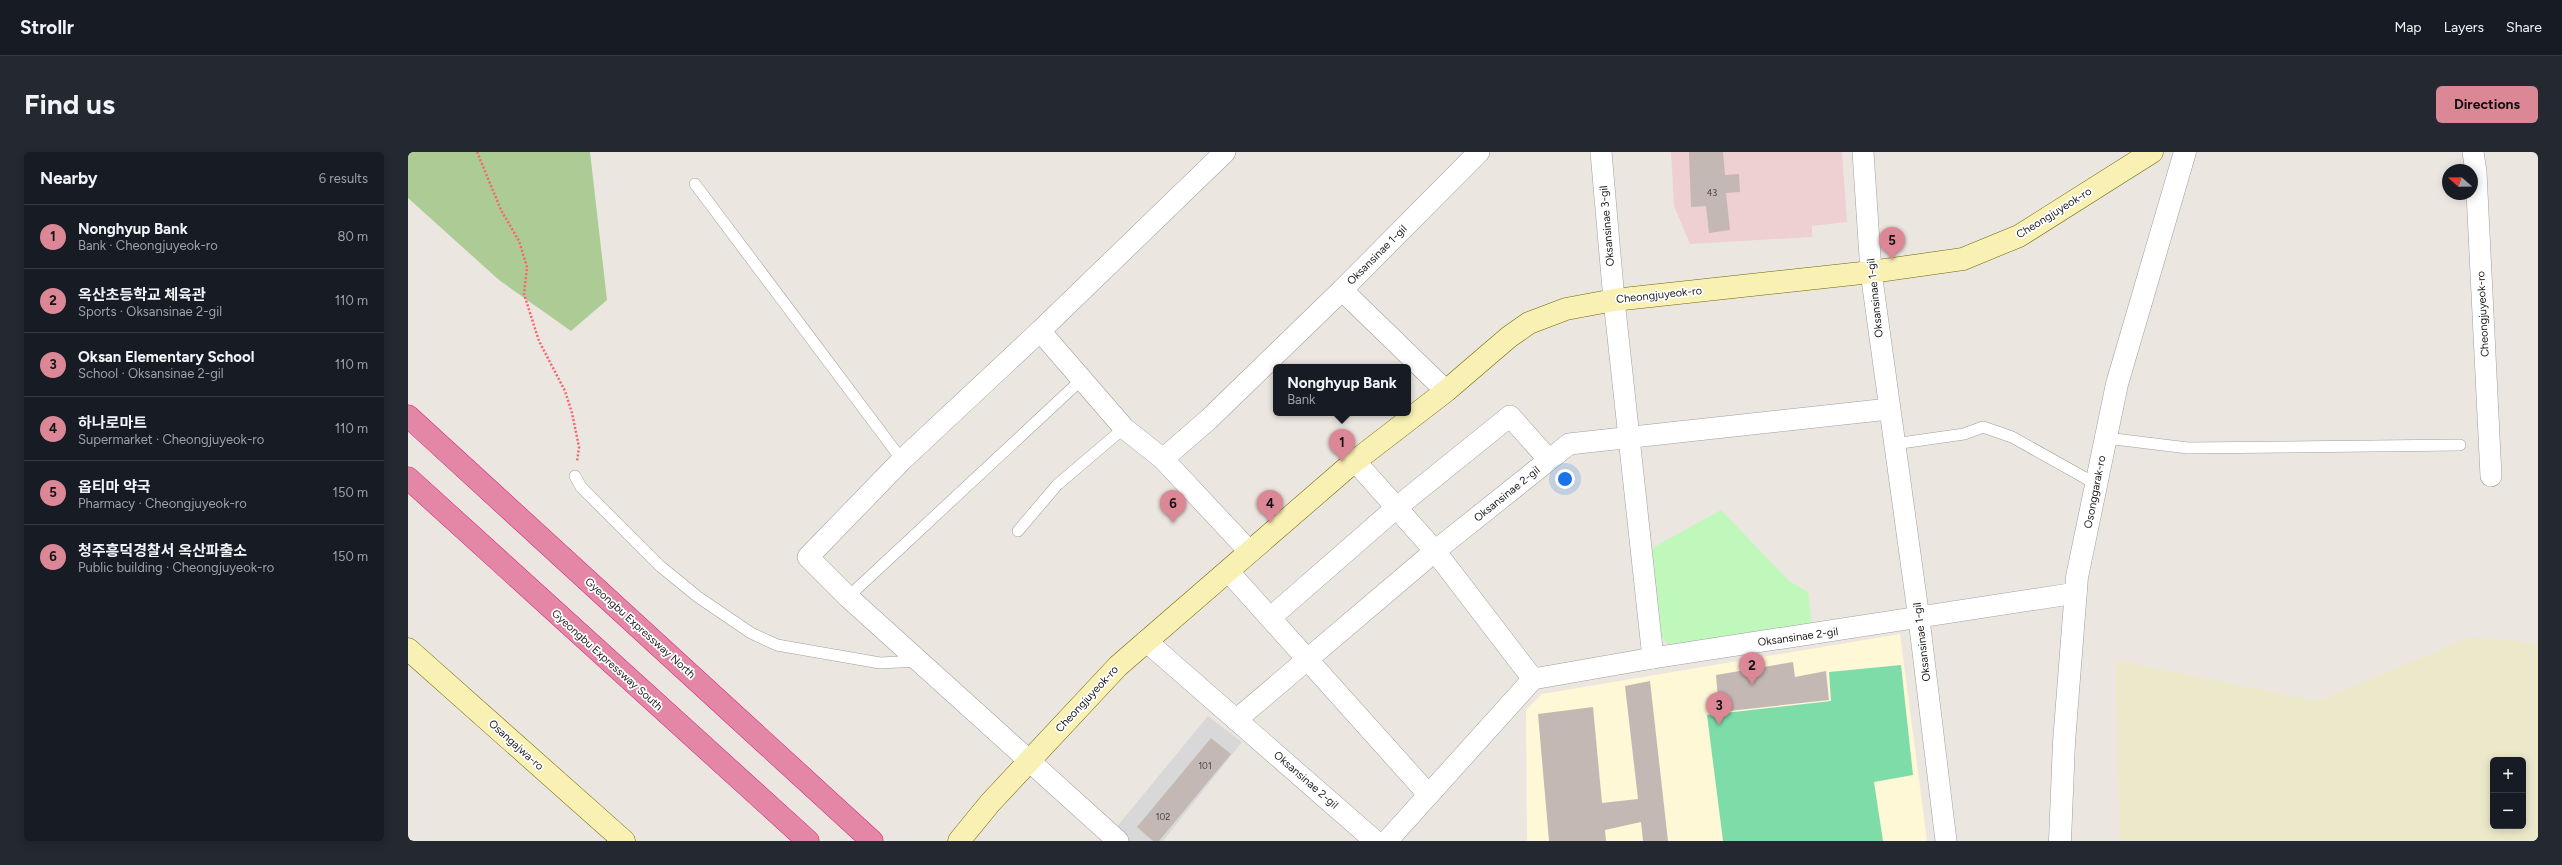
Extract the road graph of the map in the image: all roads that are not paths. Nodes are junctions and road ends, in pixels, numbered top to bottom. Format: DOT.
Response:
graph roads {
  1 [pos="1225,152"];
  2 [pos="1480,152"];
  3 [pos="1601,152"];
  4 [pos="1863,152"];
  5 [pos="2152,152"];
  6 [pos="2185,152"];
  7 [pos="2473,152"];
  8 [pos="696,184"];
  9 [pos="1871,272"];
  10 [pos="1342,290"];
  11 [pos="1614,300"];
  12 [pos="1040,330"];
  13 [pos="1081,380"];
  14 [pos="1446,392"];
  15 [pos="1889,409"];
  16 [pos="408,416"];
  17 [pos="1124,428"];
  18 [pos="1629,437"];
  19 [pos="2106,438"];
  20 [pos="1894,444"];
  21 [pos="2460,445"];
  22 [pos="1163,459"];
  23 [pos="902,460"];
  24 [pos="1549,460"];
  25 [pos="1355,461"];
  26 [pos="574,476"];
  27 [pos="2492,476"];
  28 [pos="408,478"];
  29 [pos="2096,484"];
  30 [pos="1396,508"];
  31 [pos="1018,531"];
  32 [pos="1435,551"];
  33 [pos="1250,552"];
  34 [pos="1228,571"];
  35 [pos="2076,593"];
  36 [pos="848,597"];
  37 [pos="1270,618"];
  38 [pos="1920,619"];
  39 [pos="1146,641"];
  40 [pos="408,649"];
  41 [pos="1653,658"];
  42 [pos="1308,660"];
  43 [pos="919,661"];
  44 [pos="1533,679"];
  45 [pos="1236,720"];
  46 [pos="1030,760"];
  47 [pos="1428,794"];
  48 [pos="624,841"];
  49 [pos="808,841"];
  50 [pos="872,841"];
  51 [pos="959,841"];
  52 [pos="1118,841"];
  53 [pos="1375,841"];
  54 [pos="1387,841"];
  55 [pos="1946,841"];
  56 [pos="2060,841"];
  1 -- 12 [label="street"];
  2 -- 10 [label="street, Oksansinae 1-gil"];
  3 -- 11 [label="street, Oksansinae 3-gil"];
  4 -- 9 [label="street, Oksansinae 1-gil"];
  5 -- 9 [label="main road, Cheongjuyeok-ro"];
  6 -- 19 [label="street, Osonggarak-ro"];
  7 -- 27 [label="street, Cheongjuyeok-ro"];
  8 -- 23 [label="lane"];
  9 -- 11 [label="main road, Cheongjuyeok-ro"];
  9 -- 15 [label="street, Oksansinae 1-gil"];
  10 -- 14 [label="street, Oksansinae 1-gil"];
  10 -- 22 [label="street"];
  11 -- 14 [label="main road, Cheongjuyeok-ro"];
  11 -- 18 [label="street"];
  12 -- 13 [label="street"];
  12 -- 23 [label="street"];
  13 -- 17 [label="street"];
  13 -- 36 [label="lane"];
  14 -- 25 [label="main road, Cheongjuyeok-ro"];
  15 -- 18 [label="street, Oksansinae 2-gil"];
  15 -- 20 [label="street, Oksansinae 1-gil"];
  16 -- 50 [label="highway, Gyeongbu Expressway North"];
  17 -- 22 [label="street"];
  17 -- 31 [label="lane"];
  18 -- 24 [label="street, Oksansinae 2-gil"];
  18 -- 41 [label="street"];
  19 -- 21 [label="lane"];
  19 -- 29 [label="street, Osonggarak-ro"];
  20 -- 29 [label="lane"];
  20 -- 38 [label="street, Oksansinae 1-gil"];
  22 -- 33 [label="street"];
  23 -- 36 [label="street"];
  24 -- 30 [label="street"];
  24 -- 32 [label="street, Oksansinae 2-gil"];
  25 -- 30 [label="street"];
  25 -- 33 [label="main road, Cheongjuyeok-ro"];
  26 -- 43 [label="lane"];
  28 -- 49 [label="highway, Gyeongbu Expressway South"];
  29 -- 35 [label="street, Osonggarak-ro"];
  30 -- 32 [label="street"];
  30 -- 37 [label="street"];
  32 -- 42 [label="street, Oksansinae 2-gil"];
  32 -- 44 [label="street"];
  33 -- 34 [label="main road, Cheongjuyeok-ro"];
  34 -- 37 [label="street"];
  34 -- 39 [label="main road, Cheongjuyeok-ro"];
  35 -- 38 [label="street, Oksansinae 2-gil"];
  35 -- 56 [label="street, Osonggarak-ro"];
  36 -- 43 [label="street"];
  37 -- 42 [label="street"];
  38 -- 41 [label="street, Oksansinae 2-gil"];
  38 -- 55 [label="street, Oksansinae 1-gil"];
  39 -- 45 [label="street, Oksansinae 2-gil"];
  39 -- 46 [label="main road, Cheongjuyeok-ro"];
  40 -- 48 [label="main road, Osangajwa-ro"];
  41 -- 44 [label="street, Oksansinae 2-gil"];
  42 -- 45 [label="street, Oksansinae 2-gil"];
  42 -- 47 [label="street"];
  43 -- 46 [label="street"];
  44 -- 47 [label="street"];
  45 -- 53 [label="street, Oksansinae 2-gil"];
  46 -- 51 [label="main road, Cheongjuyeok-ro"];
  46 -- 52 [label="street"];
  47 -- 54 [label="street"];
}
